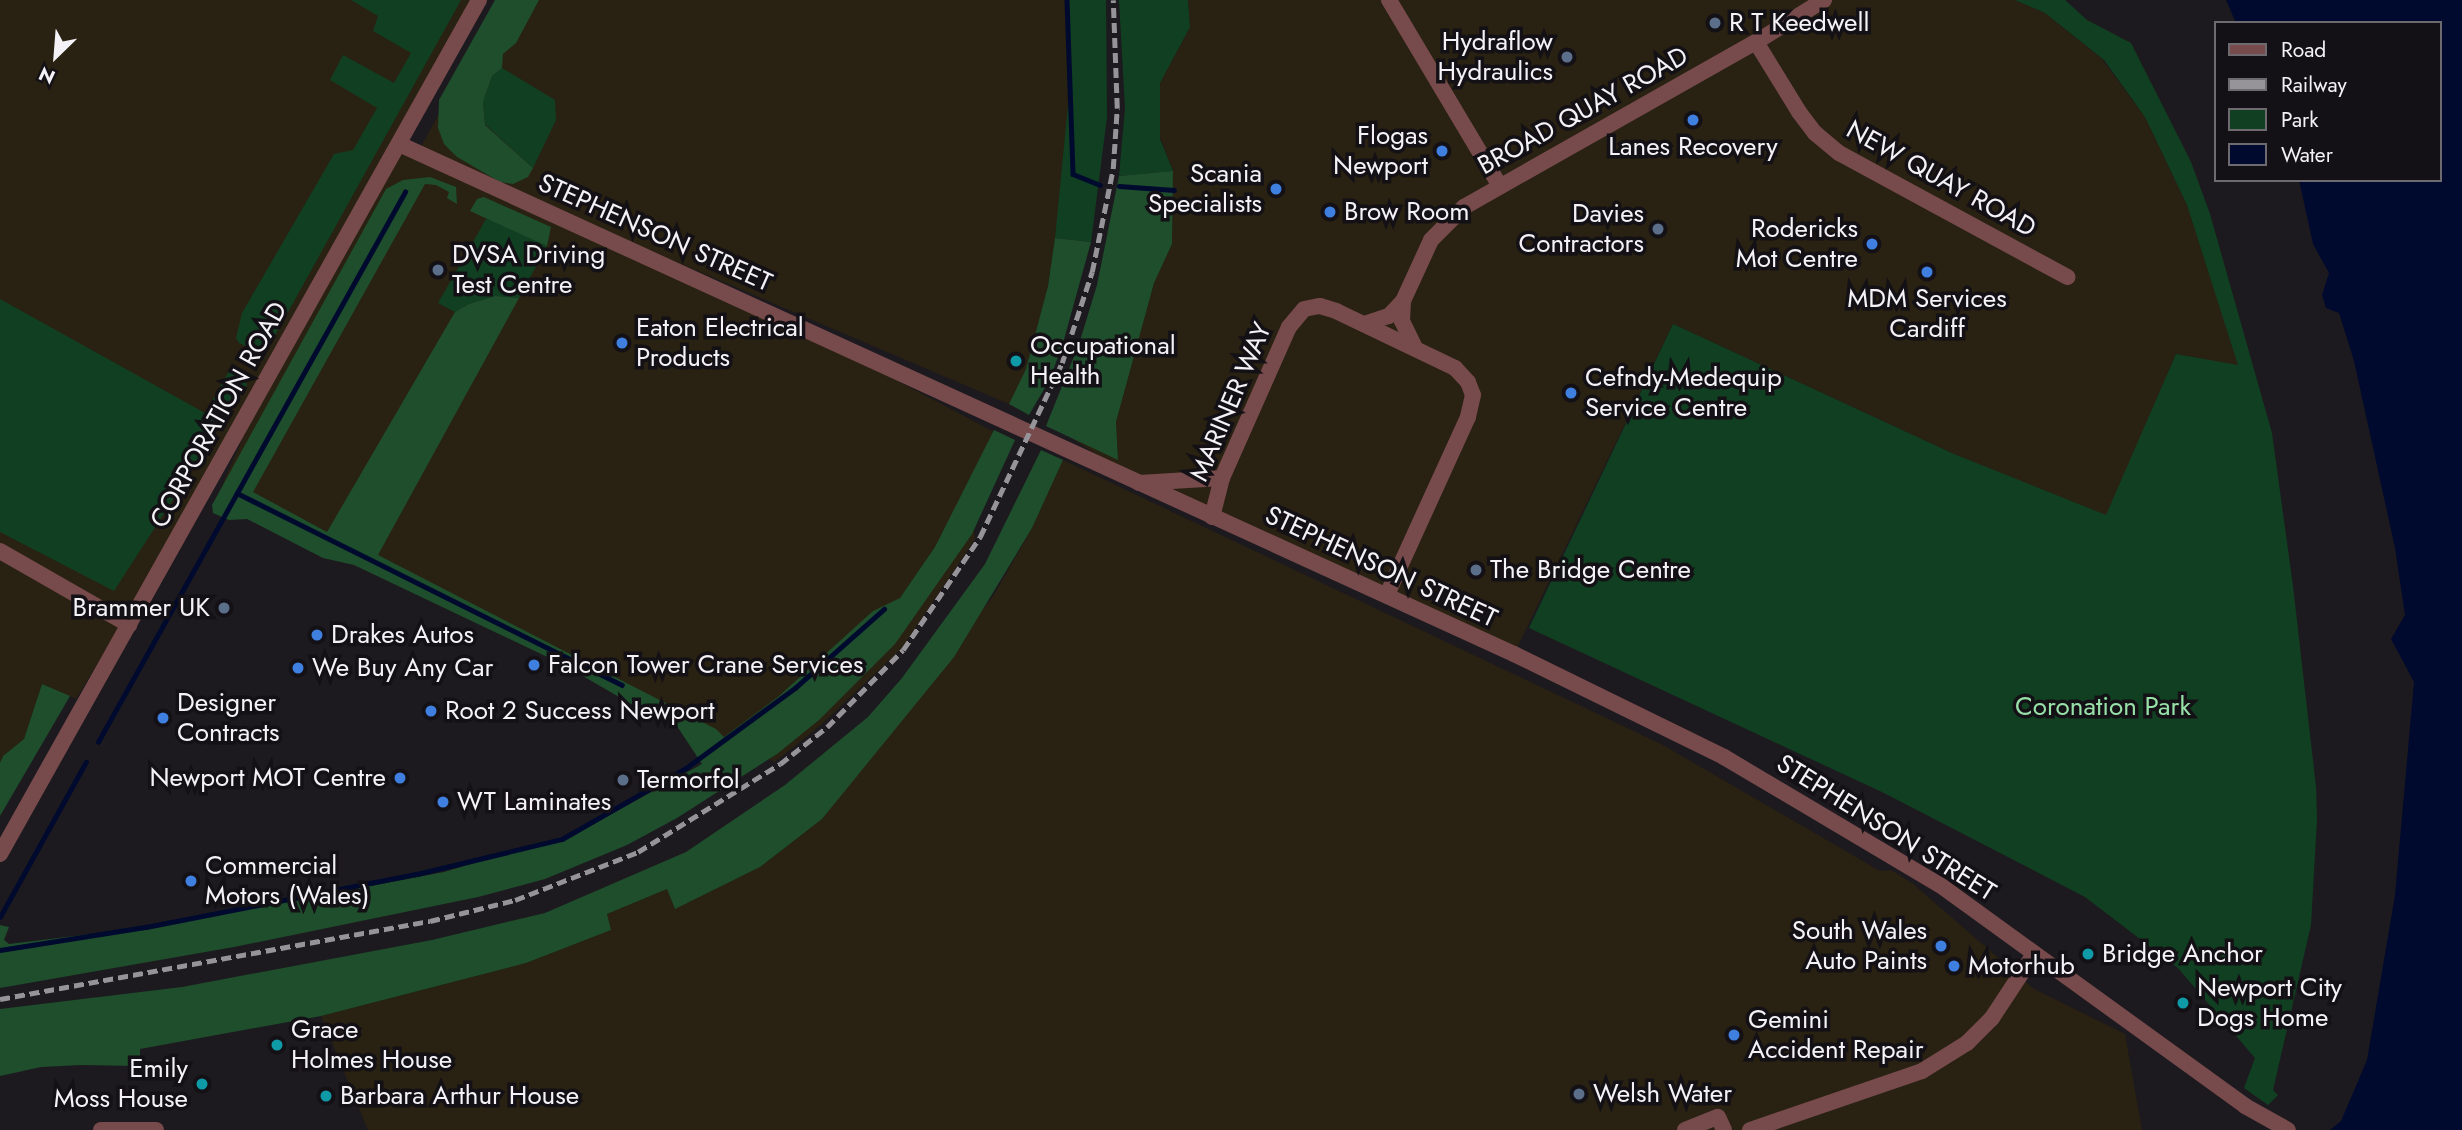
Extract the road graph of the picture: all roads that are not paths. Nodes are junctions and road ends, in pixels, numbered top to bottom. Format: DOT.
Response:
graph roads {
  1 [pos="479,0"];
  2 [pos="1389,0"];
  3 [pos="1824,0"];
  4 [pos="1756,42"];
  5 [pos="399,144"];
  6 [pos="1500,186"];
  7 [pos="2067,277"];
  8 [pos="1403,301"];
  9 [pos="1364,324"];
  10 [pos="1415,348"];
  11 [pos="1222,478"];
  12 [pos="1139,483"];
  13 [pos="1212,517"];
  14 [pos="0,551"];
  15 [pos="1387,595"];
  16 [pos="129,625"];
  17 [pos="0,854"];
  18 [pos="2034,954"];
  19 [pos="101,1130"];
  20 [pos="156,1130"];
  21 [pos="1685,1130"];
  22 [pos="1724,1130"];
  23 [pos="1750,1130"];
  24 [pos="2288,1130"];
  1 -- 5 [label="street, CORPORATION ROAD"];
  2 -- 6 [label="street"];
  3 -- 4 [label="street, BROAD QUAY ROAD"];
  4 -- 6 [label="street, BROAD QUAY ROAD"];
  4 -- 7 [label="street, NEW QUAY ROAD"];
  5 -- 12 [label="street, STEPHENSON STREET"];
  5 -- 16 [label="street, CORPORATION ROAD"];
  6 -- 8 [label="street, BROAD QUAY ROAD"];
  8 -- 9 [label="street"];
  8 -- 10 [label="street"];
  9 -- 10 [label="street, MARINER WAY"];
  9 -- 11 [label="street, MARINER WAY"];
  10 -- 15 [label="street, MARINER WAY"];
  11 -- 12 [label="street"];
  11 -- 13 [label="street, MARINER WAY"];
  12 -- 13 [label="street, STEPHENSON STREET"];
  13 -- 15 [label="street, STEPHENSON STREET"];
  14 -- 16 [label="street"];
  15 -- 18 [label="street, STEPHENSON STREET"];
  16 -- 17 [label="street, CORPORATION ROAD"];
  18 -- 23 [label="street"];
  18 -- 24 [label="street, STEPHENSON STREET"];
  19 -- 20 [label="street"];
  21 -- 22 [label="street"];
}
